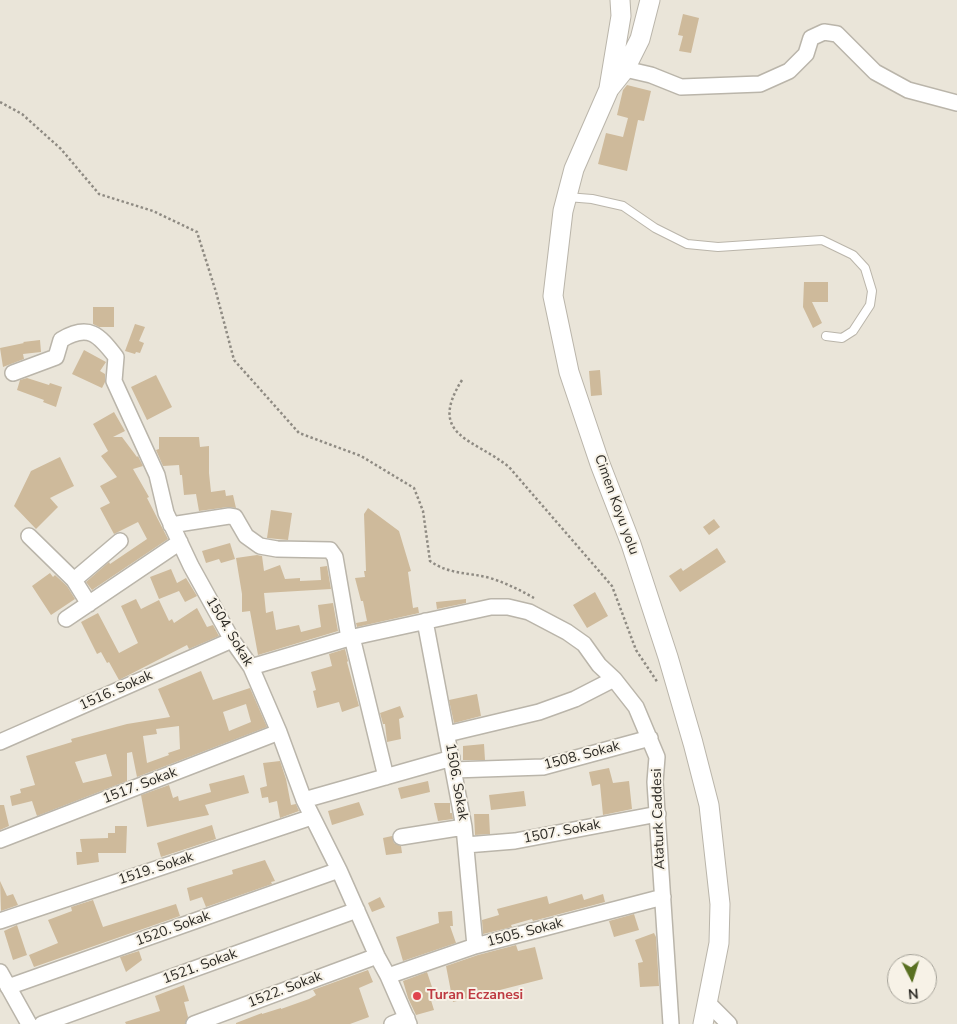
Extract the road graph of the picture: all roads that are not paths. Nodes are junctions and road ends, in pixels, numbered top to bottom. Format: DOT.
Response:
graph roads {
  1 [pos="620,0"];
  2 [pos="650,0"];
  3 [pos="625,69"];
  4 [pos="609,89"];
  5 [pos="957,103"];
  6 [pos="567,197"];
  7 [pos="826,336"];
  8 [pos="13,373"];
  9 [pos="171,524"];
  10 [pos="29,536"];
  11 [pos="120,541"];
  12 [pos="180,542"];
  13 [pos="74,580"];
  14 [pos="89,604"];
  15 [pos="66,619"];
  16 [pos="425,621"];
  17 [pos="350,637"];
  18 [pos="232,640"];
  19 [pos="251,667"];
  20 [pos="614,679"];
  21 [pos="279,732"];
  22 [pos="447,734"];
  23 [pos="650,738"];
  24 [pos="0,742"];
  25 [pos="453,764"];
  26 [pos="386,777"];
  27 [pos="304,800"];
  28 [pos="658,814"];
  29 [pos="312,817"];
  30 [pos="464,827"];
  31 [pos="401,838"];
  32 [pos="0,840"];
  33 [pos="466,845"];
  34 [pos="339,870"];
  35 [pos="663,897"];
  36 [pos="358,910"];
  37 [pos="0,921"];
  38 [pos="475,946"];
  39 [pos="377,956"];
  40 [pos="0,972"];
  41 [pos="388,976"];
  42 [pos="8,987"];
  43 [pos="707,1002"];
  44 [pos="408,1021"];
  45 [pos="29,1024"];
  46 [pos="42,1024"];
  47 [pos="194,1024"];
  48 [pos="392,1024"];
  49 [pos="671,1024"];
  50 [pos="703,1024"];
  51 [pos="729,1024"];
  1 -- 4 [label="street"];
  2 -- 3 [label="street, Cimen Koyu yolu"];
  3 -- 4 [label="street, Cimen Koyu yolu"];
  3 -- 5 [label="street"];
  4 -- 6 [label="street, Cimen Koyu yolu"];
  6 -- 7 [label="lane"];
  6 -- 43 [label="street, Cimen Koyu yolu"];
  8 -- 9 [label="street, 1504. Sokak"];
  9 -- 12 [label="street, 1504. Sokak"];
  9 -- 17 [label="street"];
  10 -- 13 [label="street"];
  11 -- 13 [label="street"];
  12 -- 14 [label="street"];
  12 -- 18 [label="street, 1504. Sokak"];
  13 -- 14 [label="street"];
  14 -- 15 [label="street"];
  16 -- 17 [label="street, Ataturk Caddesi"];
  16 -- 20 [label="street, Ataturk Caddesi"];
  16 -- 22 [label="street, 1506. Sokak"];
  17 -- 19 [label="street, Ataturk Caddesi"];
  17 -- 26 [label="street"];
  18 -- 19 [label="street, 1504. Sokak"];
  18 -- 24 [label="street, 1516. Sokak"];
  19 -- 21 [label="street, 1504. Sokak"];
  20 -- 22 [label="street"];
  20 -- 23 [label="street, Ataturk Caddesi"];
  21 -- 27 [label="street, 1504. Sokak"];
  21 -- 32 [label="street, 1517. Sokak"];
  22 -- 25 [label="street, 1506. Sokak"];
  23 -- 25 [label="street, 1508. Sokak"];
  23 -- 28 [label="street, Ataturk Caddesi"];
  25 -- 26 [label="street, 1508. Sokak"];
  25 -- 30 [label="street, 1506. Sokak"];
  26 -- 27 [label="street, 1508. Sokak"];
  27 -- 29 [label="street, 1504. Sokak"];
  28 -- 33 [label="street, 1507. Sokak"];
  28 -- 35 [label="street, Ataturk Caddesi"];
  29 -- 34 [label="street, 1504. Sokak"];
  29 -- 37 [label="street, 1519. Sokak"];
  30 -- 31 [label="street"];
  30 -- 33 [label="street, 1506. Sokak"];
  33 -- 38 [label="street, 1506. Sokak"];
  34 -- 36 [label="street, 1504. Sokak"];
  34 -- 42 [label="street, 1520. Sokak"];
  35 -- 38 [label="street, 1505. Sokak"];
  35 -- 49 [label="street, Ataturk Caddesi"];
  36 -- 39 [label="street, 1504. Sokak"];
  36 -- 46 [label="street, 1521. Sokak"];
  38 -- 41 [label="street, 1505. Sokak"];
  39 -- 41 [label="street, 1504. Sokak"];
  39 -- 47 [label="street, 1522. Sokak"];
  40 -- 42 [label="street"];
  41 -- 44 [label="street, 1504. Sokak"];
  42 -- 45 [label="street"];
  43 -- 50 [label="street, Cimen Koyu yolu"];
  43 -- 51 [label="street"];
  44 -- 48 [label="street"];
}
